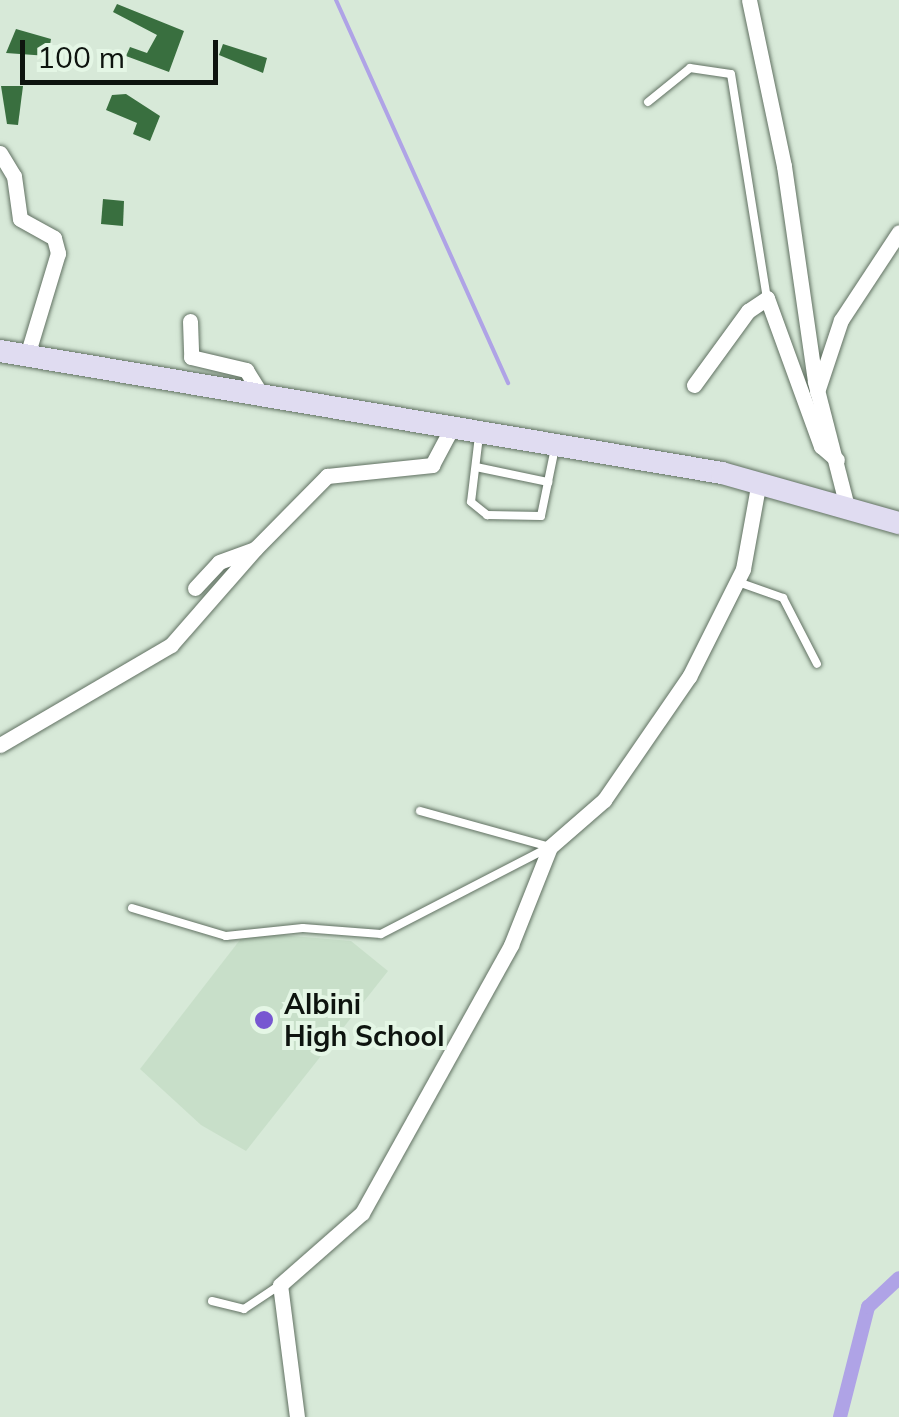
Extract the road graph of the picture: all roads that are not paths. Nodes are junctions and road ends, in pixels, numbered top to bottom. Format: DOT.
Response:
graph roads {
  1 [pos="749,0"];
  2 [pos="648,102"];
  3 [pos="0,153"];
  4 [pos="899,232"];
  5 [pos="767,298"];
  6 [pos="190,321"];
  7 [pos="0,351"];
  8 [pos="27,356"];
  9 [pos="694,385"];
  10 [pos="817,392"];
  11 [pos="262,398"];
  12 [pos="450,432"];
  13 [pos="478,436"];
  14 [pos="555,448"];
  15 [pos="837,460"];
  16 [pos="476,467"];
  17 [pos="759,481"];
  18 [pos="548,482"];
  19 [pos="846,503"];
  20 [pos="899,523"];
  21 [pos="255,548"];
  22 [pos="738,582"];
  23 [pos="194,588"];
  24 [pos="818,664"];
  25 [pos="0,745"];
  26 [pos="420,812"];
  27 [pos="550,847"];
  28 [pos="132,908"];
  29 [pos="280,1285"];
  30 [pos="212,1301"];
  31 [pos="296,1417"];
  1 -- 10 [label="street"];
  2 -- 5 [label="lane"];
  3 -- 8 [label="street"];
  4 -- 10 [label="street"];
  5 -- 9 [label="street"];
  5 -- 15 [label="street"];
  6 -- 11 [label="street"];
  7 -- 8 [label="street"];
  8 -- 11 [label="street"];
  10 -- 15 [label="street"];
  11 -- 12 [label="street"];
  12 -- 13 [label="street"];
  12 -- 21 [label="street"];
  13 -- 14 [label="street"];
  13 -- 16 [label="lane"];
  14 -- 17 [label="street"];
  14 -- 18 [label="lane"];
  15 -- 19 [label="street"];
  16 -- 18 [label="lane"];
  16 -- 18 [label="lane"];
  17 -- 19 [label="street"];
  17 -- 22 [label="street"];
  19 -- 20 [label="street"];
  21 -- 23 [label="street"];
  21 -- 25 [label="street"];
  22 -- 24 [label="lane"];
  22 -- 27 [label="street"];
  26 -- 27 [label="lane"];
  27 -- 28 [label="lane"];
  27 -- 29 [label="street"];
  29 -- 30 [label="lane"];
  29 -- 31 [label="street"];
}
